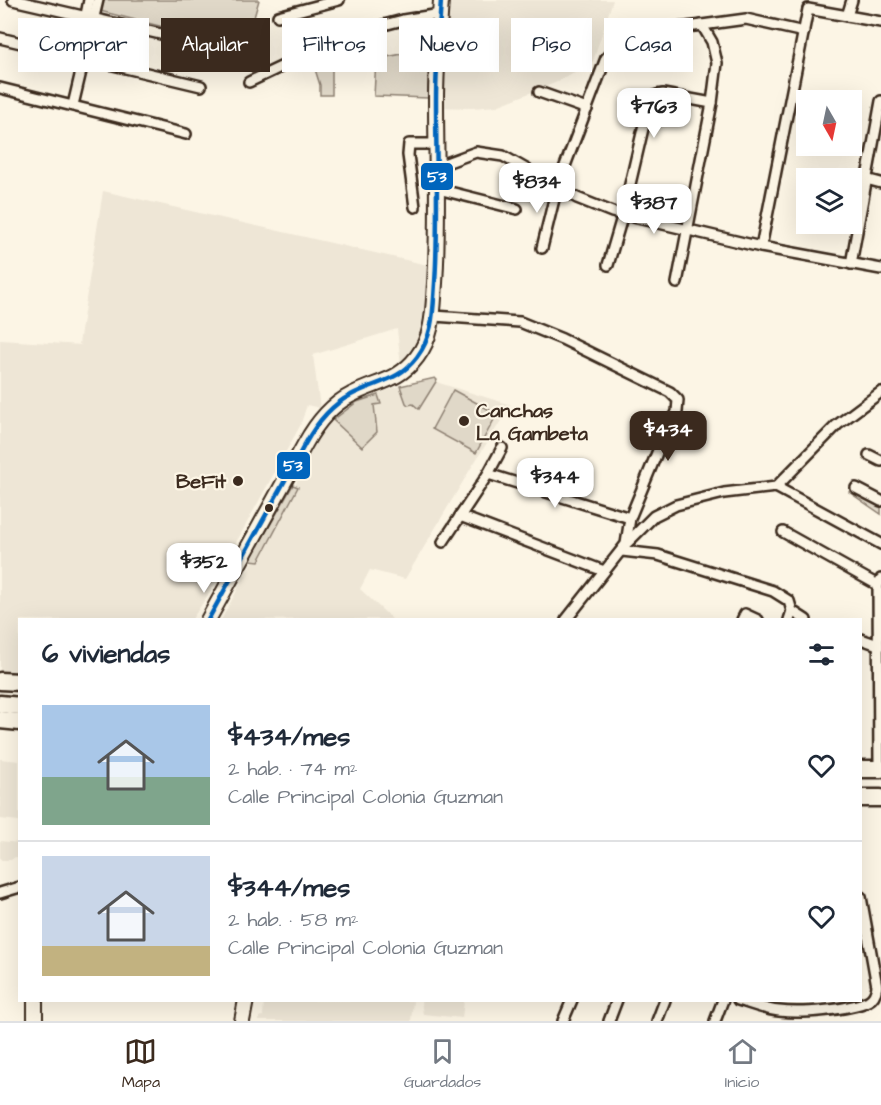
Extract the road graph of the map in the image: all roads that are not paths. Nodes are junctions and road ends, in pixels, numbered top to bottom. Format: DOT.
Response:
graph roads {
  1 [pos="13,0"];
  2 [pos="89,0"];
  3 [pos="98,0"];
  4 [pos="339,0"];
  5 [pos="852,0"];
  6 [pos="440,7"];
  7 [pos="90,16"];
  8 [pos="278,16"];
  9 [pos="847,16"];
  10 [pos="881,22"];
  11 [pos="702,25"];
  12 [pos="804,32"];
  13 [pos="161,34"];
  14 [pos="0,38"];
  15 [pos="18,42"];
  16 [pos="81,72"];
  17 [pos="145,72"];
  18 [pos="249,82"];
  19 [pos="201,86"];
  20 [pos="0,88"];
  21 [pos="539,92"];
  22 [pos="712,102"];
  23 [pos="881,104"];
  24 [pos="73,105"];
  25 [pos="586,109"];
  26 [pos="186,135"];
  27 [pos="437,144"];
  28 [pos="438,166"];
  29 [pos="866,179"];
  30 [pos="881,183"];
  31 [pos="557,187"];
  32 [pos="438,189"];
  33 [pos="415,207"];
  34 [pos="517,209"];
  35 [pos="623,214"];
  36 [pos="688,230"];
  37 [pos="761,247"];
  38 [pos="542,248"];
  39 [pos="851,264"];
  40 [pos="608,265"];
  41 [pos="881,269"];
  42 [pos="677,283"];
  43 [pos="434,316"];
  44 [pos="881,392"];
  45 [pos="501,448"];
  46 [pos="868,455"];
  47 [pos="881,461"];
  48 [pos="488,474"];
  49 [pos="776,487"];
  50 [pos="856,488"];
  51 [pos="881,501"];
  52 [pos="460,516"];
  53 [pos="630,518"];
  54 [pos="783,532"];
  55 [pos="443,542"];
  56 [pos="881,544"];
  57 [pos="624,547"];
  58 [pos="604,572"];
  59 [pos="880,582"];
  60 [pos="791,615"];
  61 [pos="209,618"];
  62 [pos="568,618"];
  63 [pos="862,639"];
  64 [pos="878,645"];
  65 [pos="0,681"];
  66 [pos="18,682"];
  67 [pos="0,704"];
  68 [pos="18,706"];
  69 [pos="0,720"];
  70 [pos="18,722"];
  71 [pos="862,768"];
  72 [pos="880,769"];
  73 [pos="862,798"];
  74 [pos="881,798"];
  75 [pos="18,888"];
  76 [pos="0,893"];
  77 [pos="862,903"];
  78 [pos="36,1002"];
  79 [pos="246,1002"];
  80 [pos="571,1002"];
  81 [pos="616,1002"];
  82 [pos="664,1002"];
  83 [pos="722,1002"];
  84 [pos="745,1002"];
  85 [pos="779,1011"];
  86 [pos="35,1021"];
  87 [pos="242,1021"];
  88 [pos="563,1021"];
  89 [pos="609,1021"];
  90 [pos="657,1021"];
  91 [pos="716,1021"];
  92 [pos="775,1021"];
  1 -- 7 [label="street"];
  2 -- 7 [label="street"];
  3 -- 7 [label="street"];
  4 -- 8 [label="street"];
  5 -- 9 [label="street"];
  6 -- 18 [label="street"];
  6 -- 27 [label="street"];
  7 -- 13 [label="street"];
  9 -- 10 [label="street"];
  9 -- 12 [label="street"];
  11 -- 12 [label="street"];
  11 -- 22 [label="street"];
  11 -- 25 [label="street"];
  12 -- 37 [label="street"];
  14 -- 15 [label="street"];
  16 -- 24 [label="street"];
  17 -- 19 [label="street"];
  20 -- 24 [label="street"];
  21 -- 25 [label="street"];
  22 -- 35 [label="street"];
  22 -- 36 [label="street"];
  23 -- 29 [label="street"];
  24 -- 26 [label="street"];
  25 -- 31 [label="street"];
  27 -- 28 [label="street"];
  27 -- 33 [label="street"];
  28 -- 31 [label="street"];
  28 -- 32 [label="street"];
  29 -- 30 [label="street"];
  29 -- 39 [label="street"];
  31 -- 35 [label="street"];
  31 -- 38 [label="street"];
  32 -- 34 [label="street"];
  32 -- 43 [label="street"];
  35 -- 36 [label="street"];
  35 -- 40 [label="street"];
  36 -- 37 [label="street"];
  36 -- 42 [label="street"];
  37 -- 39 [label="street"];
  39 -- 41 [label="street"];
  43 -- 53 [label="street"];
  43 -- 61 [label="street"];
  44 -- 49 [label="street"];
  45 -- 48 [label="street"];
  46 -- 47 [label="street"];
  48 -- 52 [label="street"];
  48 -- 53 [label="street"];
  49 -- 56 [label="street"];
  49 -- 57 [label="street"];
  50 -- 51 [label="street"];
  52 -- 55 [label="street"];
  52 -- 58 [label="street"];
  53 -- 57 [label="street"];
  54 -- 59 [label="street"];
  57 -- 58 [label="street"];
  57 -- 60 [label="street"];
  58 -- 62 [label="street"];
  59 -- 64 [label="street"];
  63 -- 64 [label="street"];
  64 -- 72 [label="street"];
  65 -- 66 [label="highway"];
  67 -- 68 [label="highway"];
  69 -- 70 [label="highway"];
  71 -- 72 [label="highway"];
  73 -- 74 [label="highway"];
  75 -- 76 [label="street"];
  77 -- 85 [label="street"];
  78 -- 86 [label="street"];
  79 -- 87 [label="street"];
  80 -- 88 [label="street"];
  81 -- 89 [label="street"];
  82 -- 90 [label="street"];
  83 -- 91 [label="street"];
  84 -- 85 [label="street"];
  85 -- 92 [label="street"];
}
